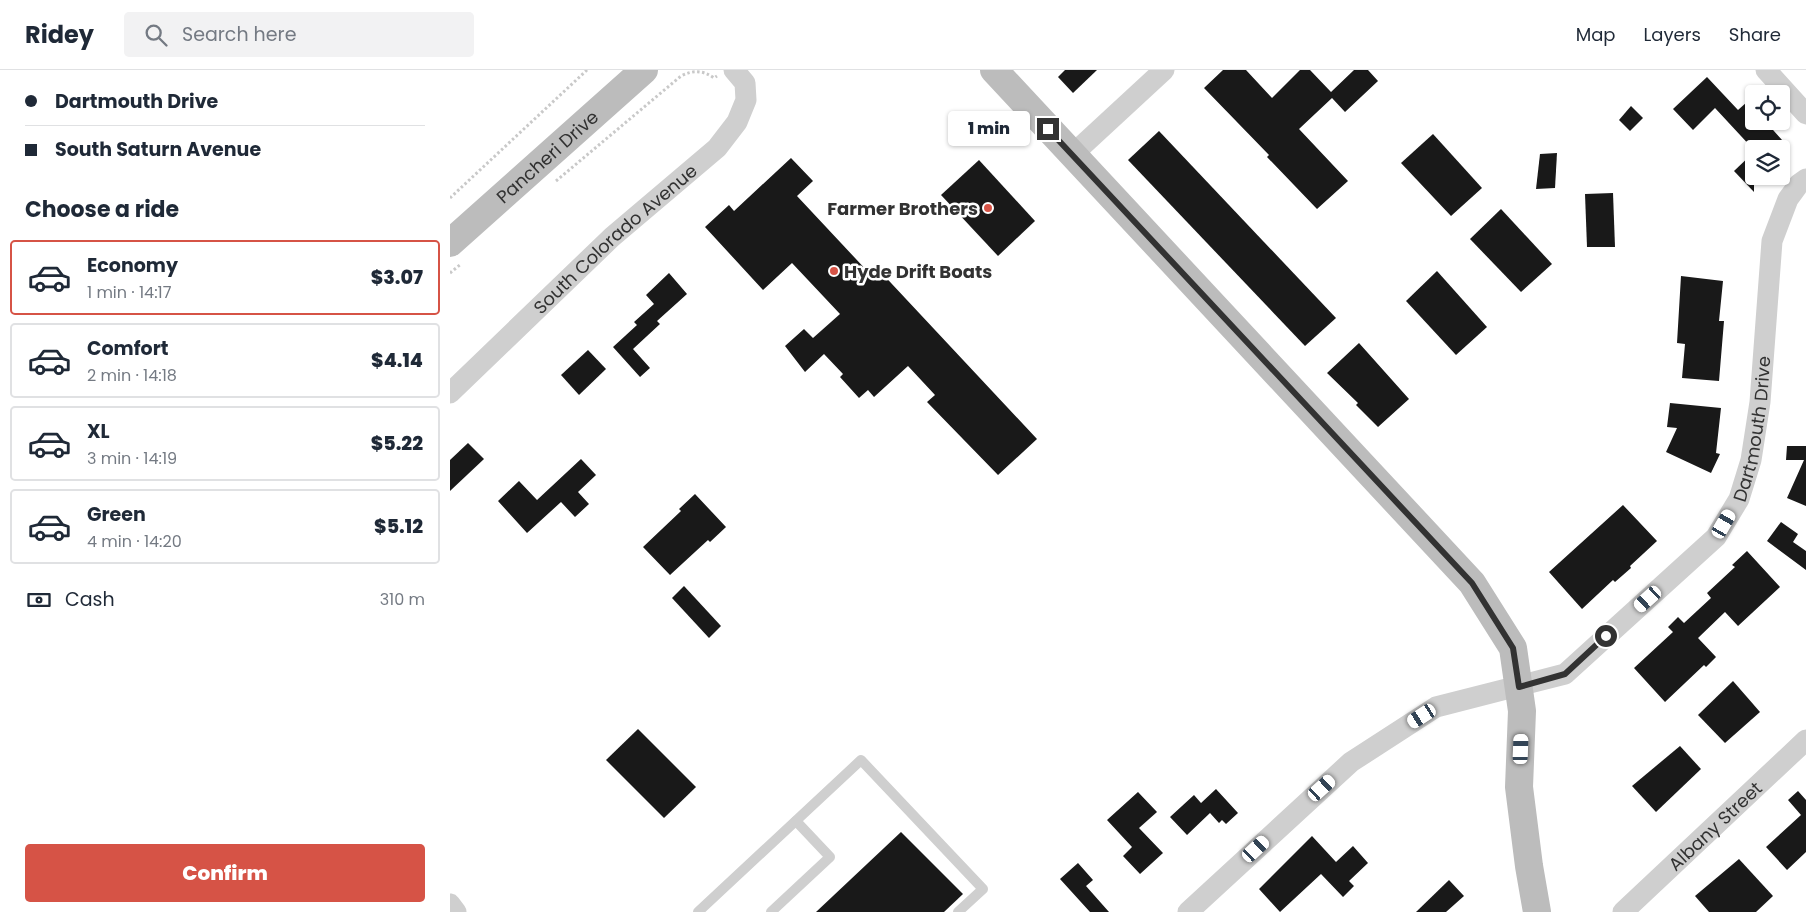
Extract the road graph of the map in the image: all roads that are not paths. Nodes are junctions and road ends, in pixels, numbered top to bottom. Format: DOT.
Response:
graph roads {
  1 [pos="644,70"];
  2 [pos="994,70"];
  3 [pos="1164,70"];
  4 [pos="1769,71"];
  5 [pos="727,72"];
  6 [pos="1806,114"];
  7 [pos="1072,156"];
  8 [pos="1806,179"];
  9 [pos="456,253"];
  10 [pos="450,393"];
  11 [pos="1519,687"];
  12 [pos="1806,740"];
  13 [pos="796,820"];
  14 [pos="450,904"];
  15 [pos="456,912"];
  16 [pos="698,912"];
  17 [pos="771,912"];
  18 [pos="958,912"];
  19 [pos="1188,912"];
  20 [pos="1537,912"];
  21 [pos="1623,912"];
  1 -- 9 [label="street, Pancheri Drive"];
  2 -- 7 [label="street"];
  3 -- 7 [label="street"];
  4 -- 6 [label="street"];
  5 -- 10 [label="street, South Colorado Avenue"];
  7 -- 11 [label="street"];
  8 -- 11 [label="street, Dartmouth Drive"];
  11 -- 19 [label="street"];
  11 -- 20 [label="street"];
  12 -- 21 [label="street, Albany Street"];
  13 -- 16 [label="lane"];
  13 -- 17 [label="lane"];
  13 -- 18 [label="lane"];
  14 -- 15 [label="street"];
}
